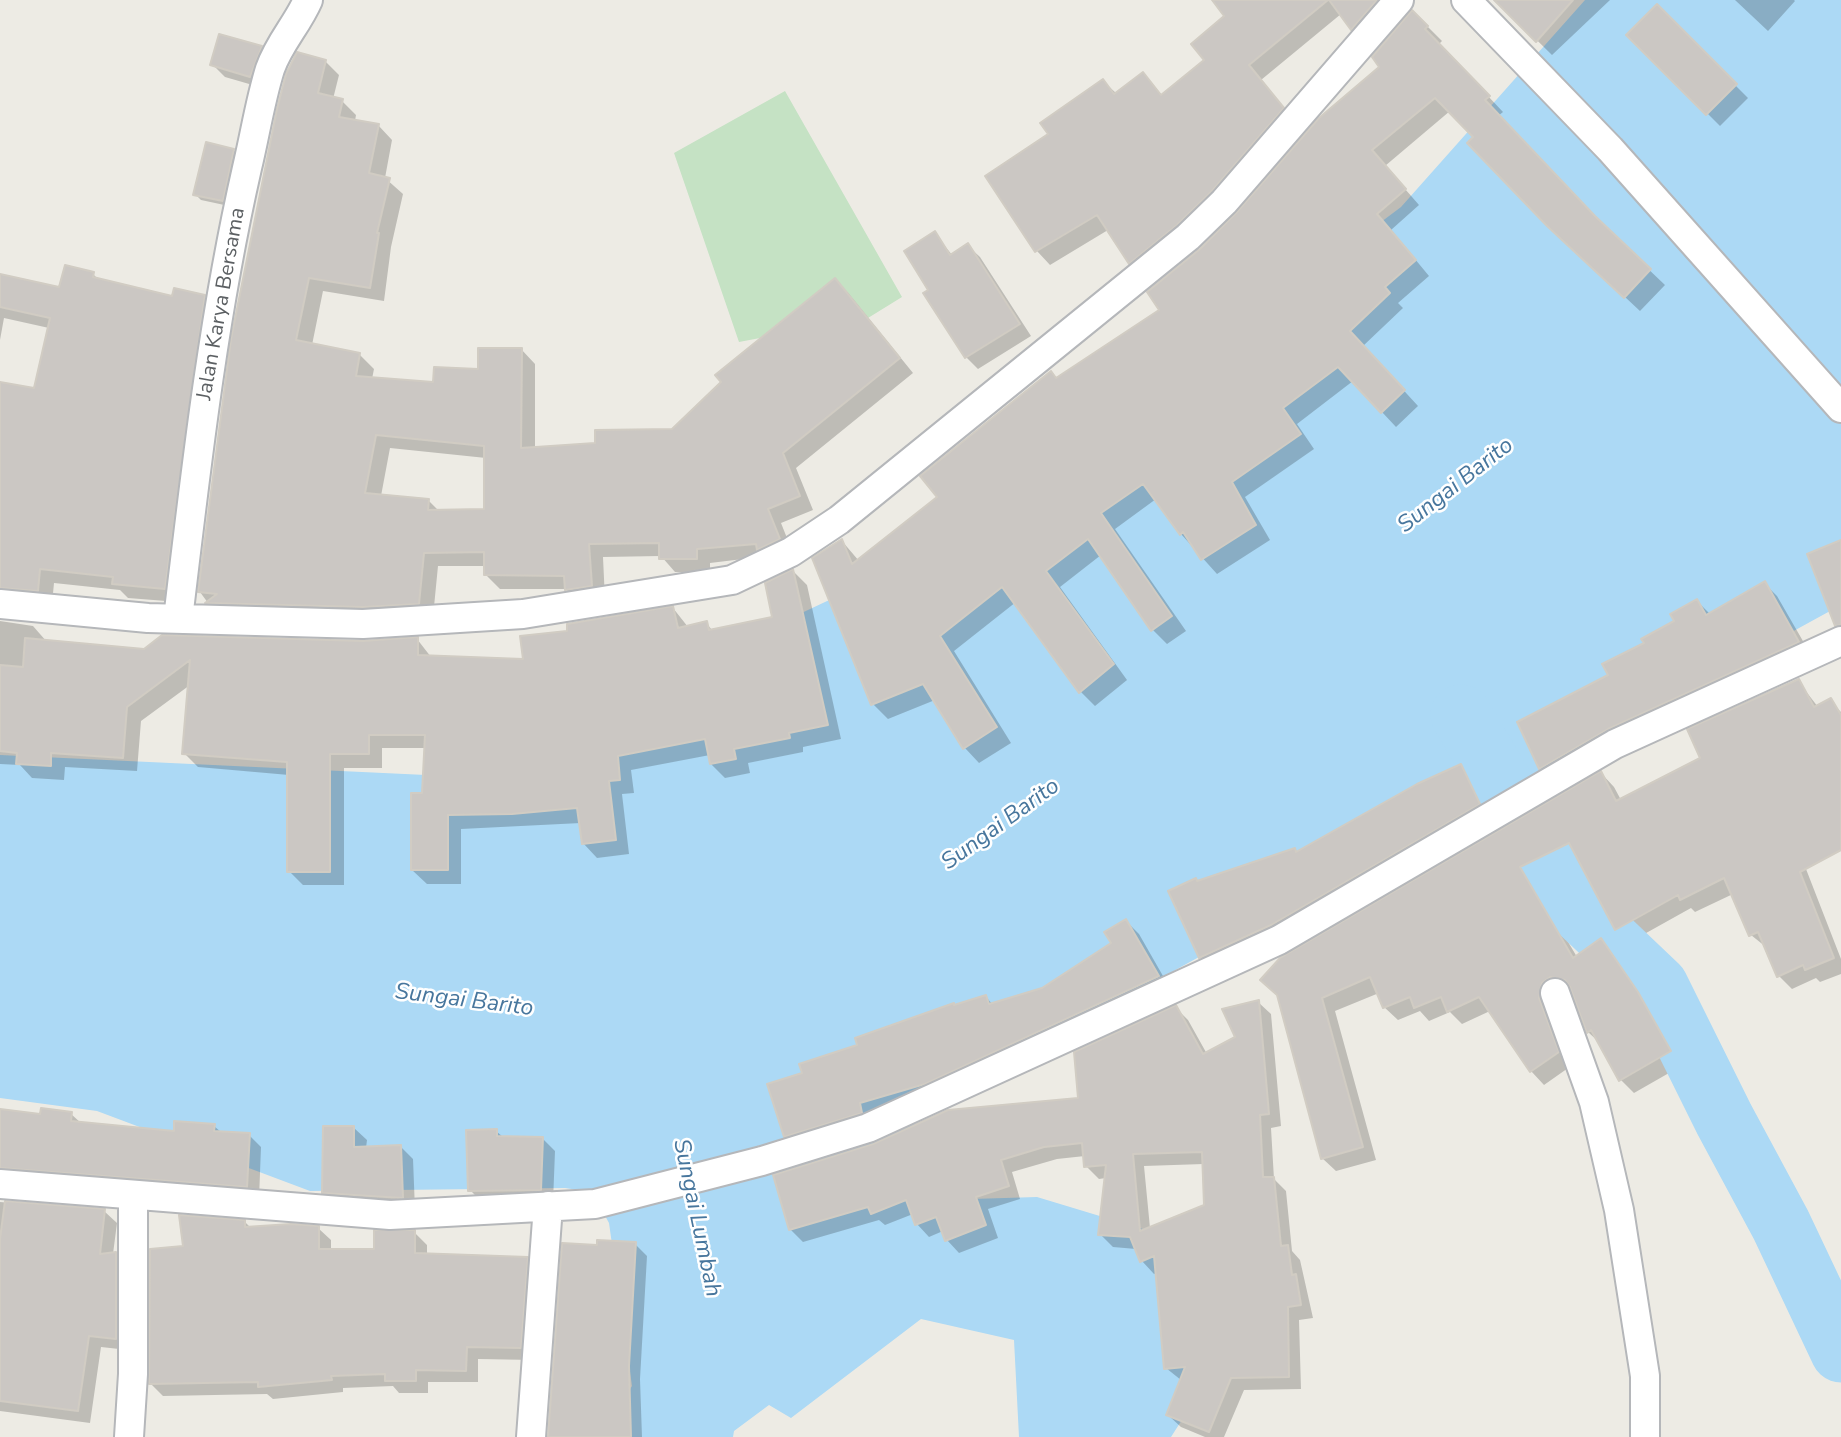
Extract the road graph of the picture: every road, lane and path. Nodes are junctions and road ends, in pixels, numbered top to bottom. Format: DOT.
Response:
graph roads {
  1 [pos="308,0"];
  2 [pos="1399,0"];
  3 [pos="1466,0"];
  4 [pos="1841,408"];
  5 [pos="0,604"];
  6 [pos="178,619"];
  7 [pos="1841,641"];
  8 [pos="1555,993"];
  9 [pos="0,1184"];
  10 [pos="133,1196"];
  11 [pos="548,1206"];
  12 [pos="129,1437"];
  13 [pos="531,1437"];
  14 [pos="1645,1437"];
  1 -- 6 [label="street, Jalan Karya Bersama"];
  2 -- 6 [label="street"];
  3 -- 4 [label="street"];
  5 -- 6 [label="street"];
  7 -- 11 [label="street"];
  8 -- 14 [label="street"];
  9 -- 10 [label="street"];
  10 -- 11 [label="street"];
  10 -- 12 [label="street"];
  11 -- 13 [label="street"];
}
